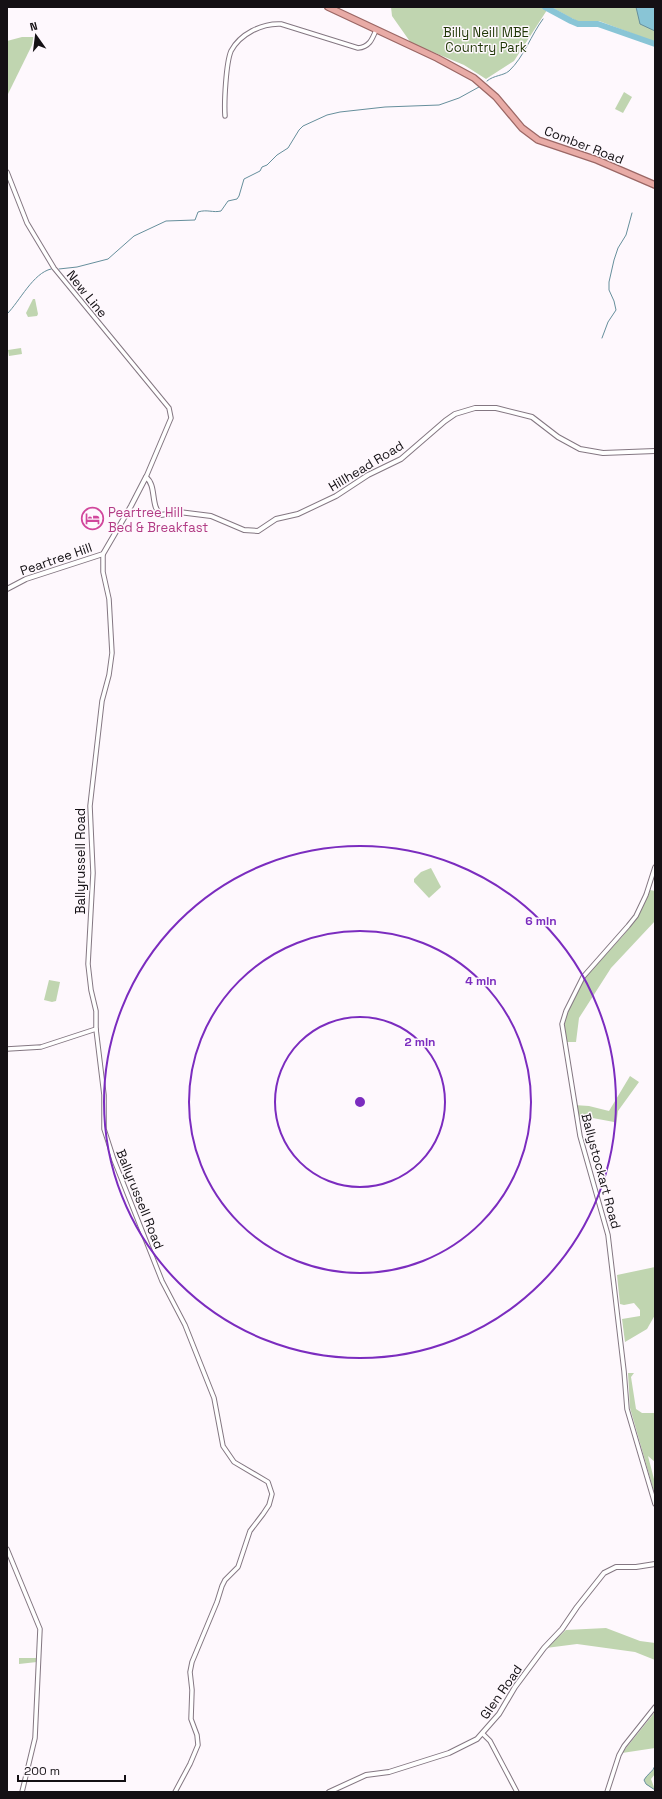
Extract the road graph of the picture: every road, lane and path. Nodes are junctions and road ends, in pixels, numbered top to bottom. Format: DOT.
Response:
graph roads {
  1 [pos="328,7"];
  2 [pos="376,30"];
  3 [pos="225,116"];
  4 [pos="7,172"];
  5 [pos="655,185"];
  6 [pos="171,416"];
  7 [pos="655,451"];
  8 [pos="146,477"];
  9 [pos="103,554"];
  10 [pos="7,589"];
  11 [pos="655,866"];
  12 [pos="96,1029"];
  13 [pos="7,1049"];
  14 [pos="655,1504"];
  15 [pos="7,1549"];
  16 [pos="655,1564"];
  17 [pos="655,1707"];
  18 [pos="483,1734"];
  19 [pos="22,1792"];
  20 [pos="175,1792"];
  21 [pos="329,1792"];
  22 [pos="517,1792"];
  23 [pos="607,1792"];
  1 -- 2 [label="highway, Comber Road"];
  2 -- 3 [label="street"];
  2 -- 5 [label="highway, Comber Road"];
  4 -- 6 [label="street, New Line"];
  6 -- 8 [label="street, Peartree Hill"];
  7 -- 8 [label="street, Hillhead Road"];
  8 -- 9 [label="street, Peartree Hill"];
  9 -- 10 [label="street, Peartree Hill"];
  9 -- 12 [label="street, Ballyrussell Road"];
  11 -- 14 [label="street, Ballystockart Road"];
  12 -- 13 [label="street"];
  12 -- 20 [label="street, Ballyrussell Road"];
  15 -- 19 [label="street"];
  16 -- 18 [label="street, Glen Road"];
  17 -- 23 [label="street"];
  18 -- 21 [label="street, Glen Road"];
  18 -- 22 [label="street"];
}
